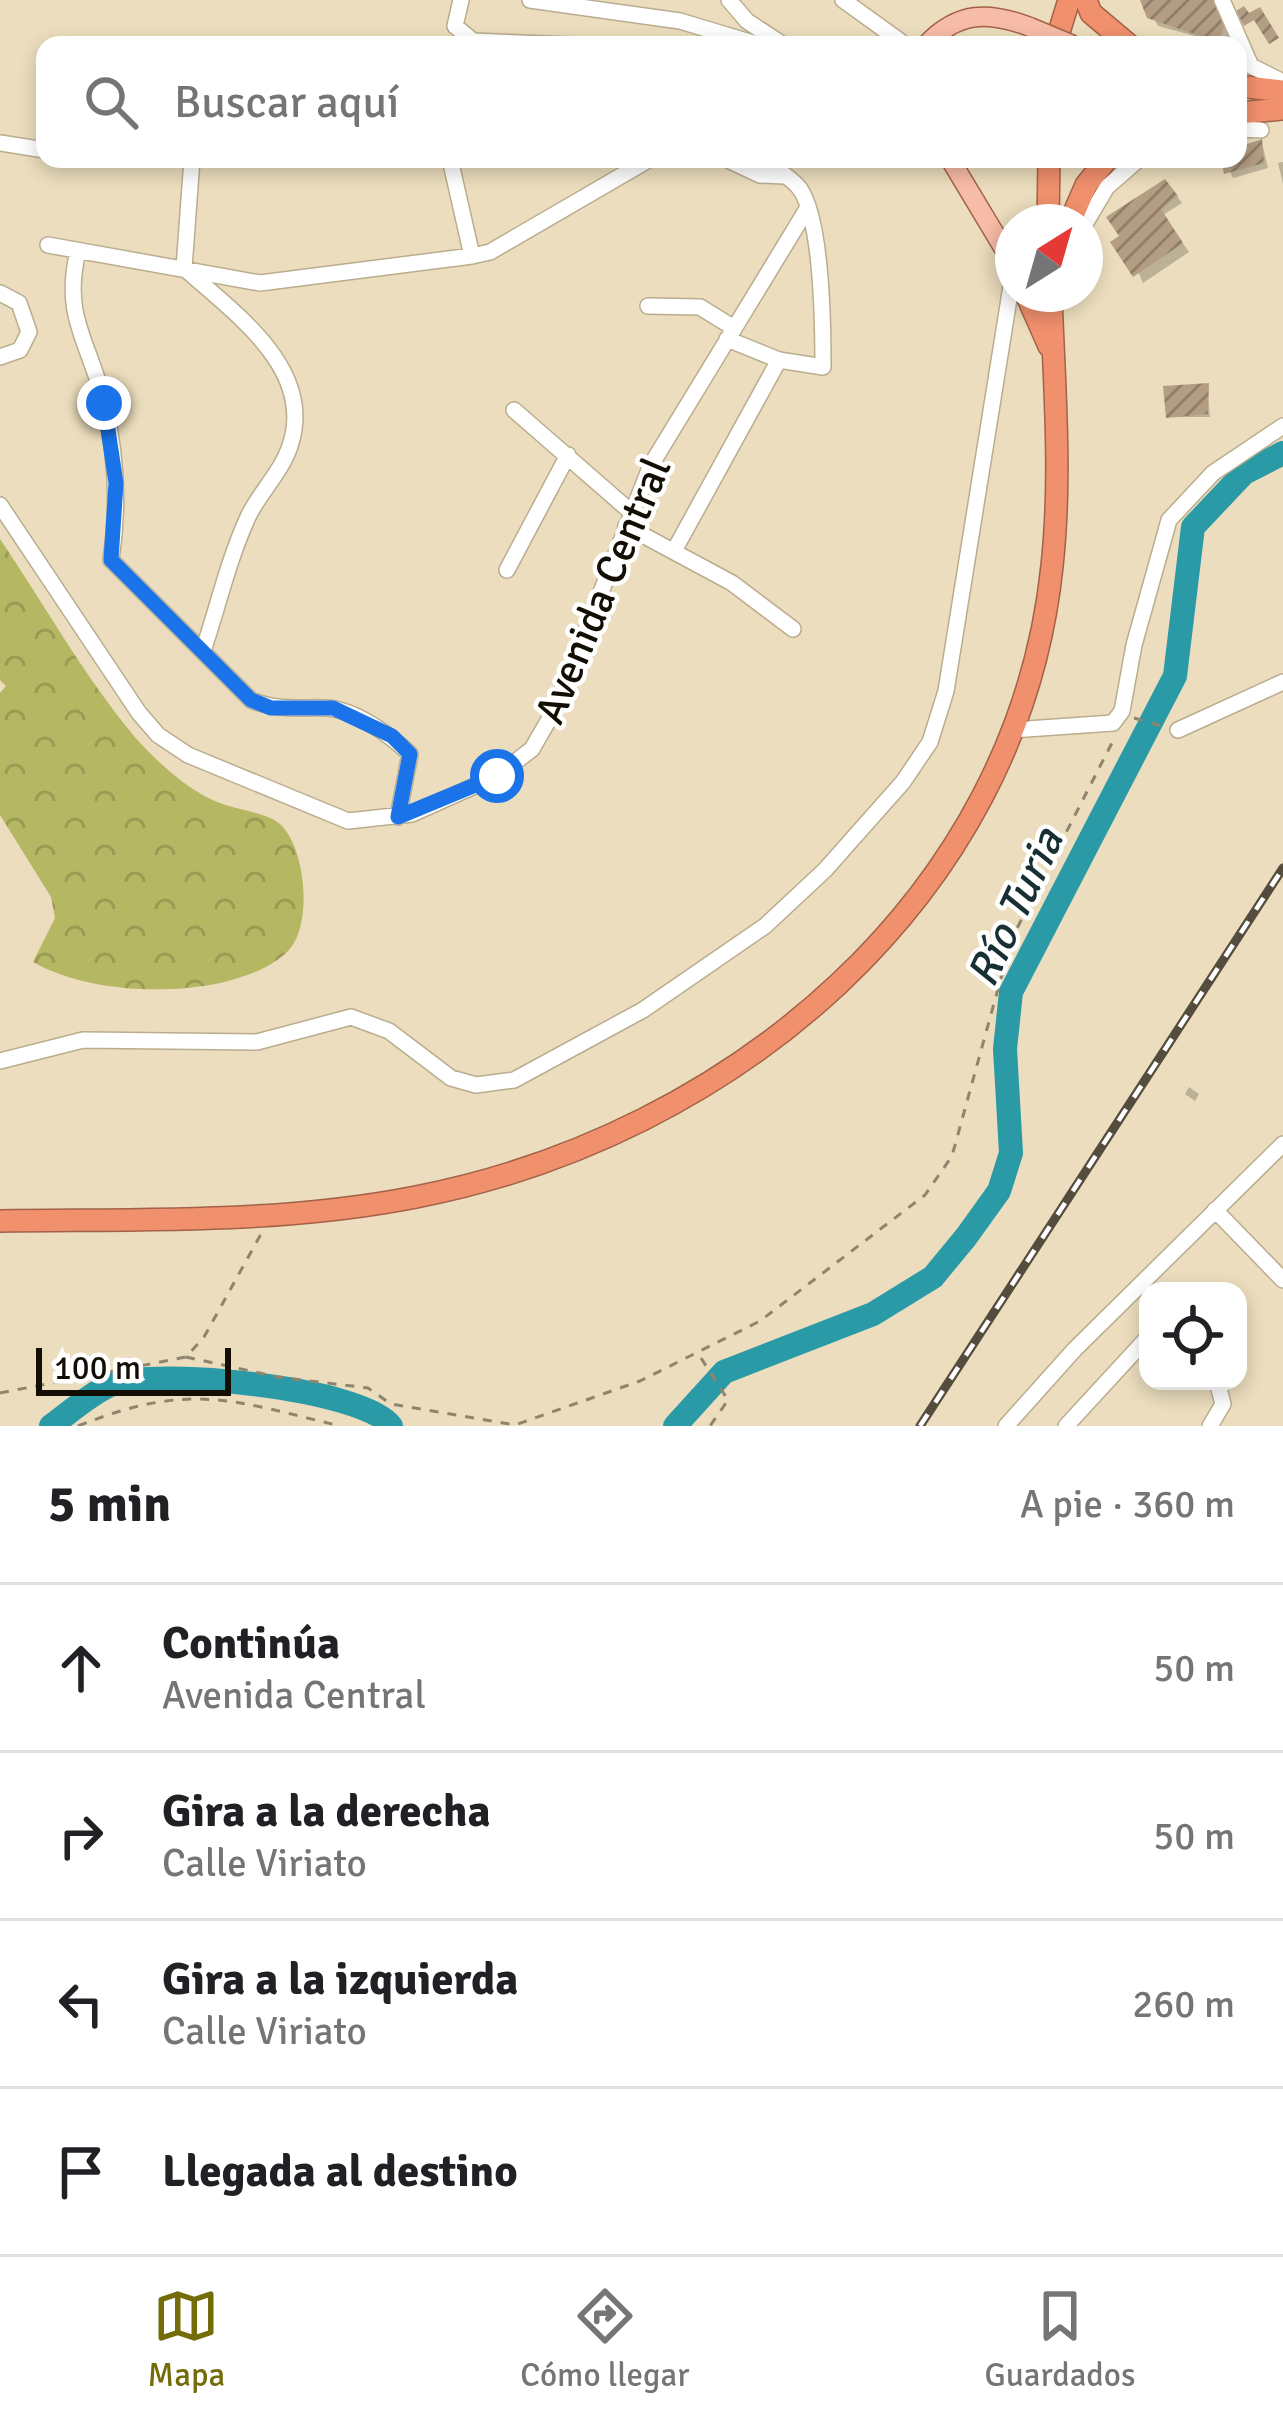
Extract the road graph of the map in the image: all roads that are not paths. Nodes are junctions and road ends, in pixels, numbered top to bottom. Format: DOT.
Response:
graph roads {
  1 [pos="461,0"];
  2 [pos="530,0"];
  3 [pos="728,0"];
  4 [pos="843,0"];
  5 [pos="1069,0"];
  6 [pos="1086,0"];
  7 [pos="1222,0"];
  8 [pos="468,36"];
  9 [pos="729,36"];
  10 [pos="771,36"];
  11 [pos="893,36"];
  12 [pos="936,36"];
  13 [pos="1052,36"];
  14 [pos="1061,36"];
  15 [pos="1118,36"];
  16 [pos="1238,36"];
  17 [pos="1247,57"];
  18 [pos="1283,64"];
  19 [pos="1264,74"];
  20 [pos="1283,82"];
  21 [pos="1247,87"];
  22 [pos="1283,91"];
  23 [pos="1247,103"];
  24 [pos="1283,108"];
  25 [pos="1247,112"];
  26 [pos="1247,129"];
  27 [pos="1261,130"];
  28 [pos="0,143"];
  29 [pos="36,149"];
  30 [pos="191,168"];
  31 [pos="452,168"];
  32 [pos="635,168"];
  33 [pos="745,168"];
  34 [pos="774,168"];
  35 [pos="955,168"];
  36 [pos="1049,168"];
  37 [pos="1100,168"];
  38 [pos="1129,168"];
  39 [pos="784,176"];
  40 [pos="1048,204"];
  41 [pos="1078,204"];
  42 [pos="1097,204"];
  43 [pos="807,208"];
  44 [pos="995,234"];
  45 [pos="48,245"];
  46 [pos="78,250"];
  47 [pos="472,256"];
  48 [pos="184,268"];
  49 [pos="0,293"];
  50 [pos="648,306"];
  51 [pos="1007,312"];
  52 [pos="1034,312"];
  53 [pos="1052,312"];
  54 [pos="1055,312"];
  55 [pos="1052,321"];
  56 [pos="730,334"];
  57 [pos="0,357"];
  58 [pos="1054,358"];
  59 [pos="779,360"];
  60 [pos="514,410"];
  61 [pos="1283,426"];
  62 [pos="568,455"];
  63 [pos="0,505"];
  64 [pos="628,519"];
  65 [pos="675,549"];
  66 [pos="507,570"];
  67 [pos="793,629"];
  68 [pos="204,648"];
  69 [pos="1283,682"];
  70 [pos="1170,728"];
  71 [pos="1011,730"];
  72 [pos="398,817"];
  73 [pos="0,1061"];
  74 [pos="1283,1144"];
  75 [pos="1215,1210"];
  76 [pos="0,1221"];
  77 [pos="1283,1280"];
  78 [pos="1139,1346"];
  79 [pos="1219,1390"];
  80 [pos="1006,1426"];
  81 [pos="1066,1426"];
  82 [pos="1210,1426"];
  1 -- 8 [label="street"];
  2 -- 9 [label="street"];
  3 -- 10 [label="street"];
  4 -- 11 [label="street"];
  5 -- 14 [label="highway"];
  6 -- 15 [label="highway"];
  7 -- 16 [label="street"];
  12 -- 13 [label="main road, bridge"];
  17 -- 19 [label="street"];
  18 -- 19 [label="street"];
  19 -- 20 [label="street"];
  21 -- 22 [label="highway"];
  23 -- 24 [label="main road"];
  24 -- 25 [label="highway"];
  26 -- 27 [label="street"];
  28 -- 29 [label="street"];
  30 -- 48 [label="street"];
  31 -- 47 [label="street"];
  32 -- 47 [label="street"];
  33 -- 39 [label="street"];
  34 -- 39 [label="street"];
  35 -- 44 [label="main road"];
  36 -- 40 [label="highway"];
  37 -- 41 [label="highway"];
  38 -- 42 [label="street"];
  39 -- 43 [label="street"];
  43 -- 56 [label="street, Avenida Central"];
  43 -- 59 [label="street"];
  45 -- 46 [label="street"];
  46 -- 48 [label="street"];
  46 -- 68 [label="street"];
  47 -- 48 [label="street"];
  48 -- 68 [label="street"];
  49 -- 57 [label="street"];
  50 -- 56 [label="street"];
  51 -- 73 [label="street"];
  52 -- 58 [label="highway"];
  53 -- 55 [label="highway"];
  54 -- 55 [label="highway"];
  55 -- 58 [label="highway"];
  56 -- 59 [label="street"];
  56 -- 64 [label="street, Avenida Central"];
  58 -- 71 [label="highway"];
  59 -- 65 [label="street"];
  60 -- 62 [label="street"];
  61 -- 71 [label="street"];
  62 -- 64 [label="street"];
  62 -- 66 [label="street"];
  63 -- 72 [label="street, Avenida Central"];
  64 -- 65 [label="street"];
  64 -- 72 [label="street, Avenida Central"];
  65 -- 67 [label="street"];
  68 -- 72 [label="street"];
  69 -- 70 [label="street"];
  71 -- 76 [label="highway"];
  74 -- 75 [label="street"];
  75 -- 77 [label="street"];
  75 -- 80 [label="street"];
  78 -- 81 [label="street"];
  79 -- 82 [label="street"];
}
